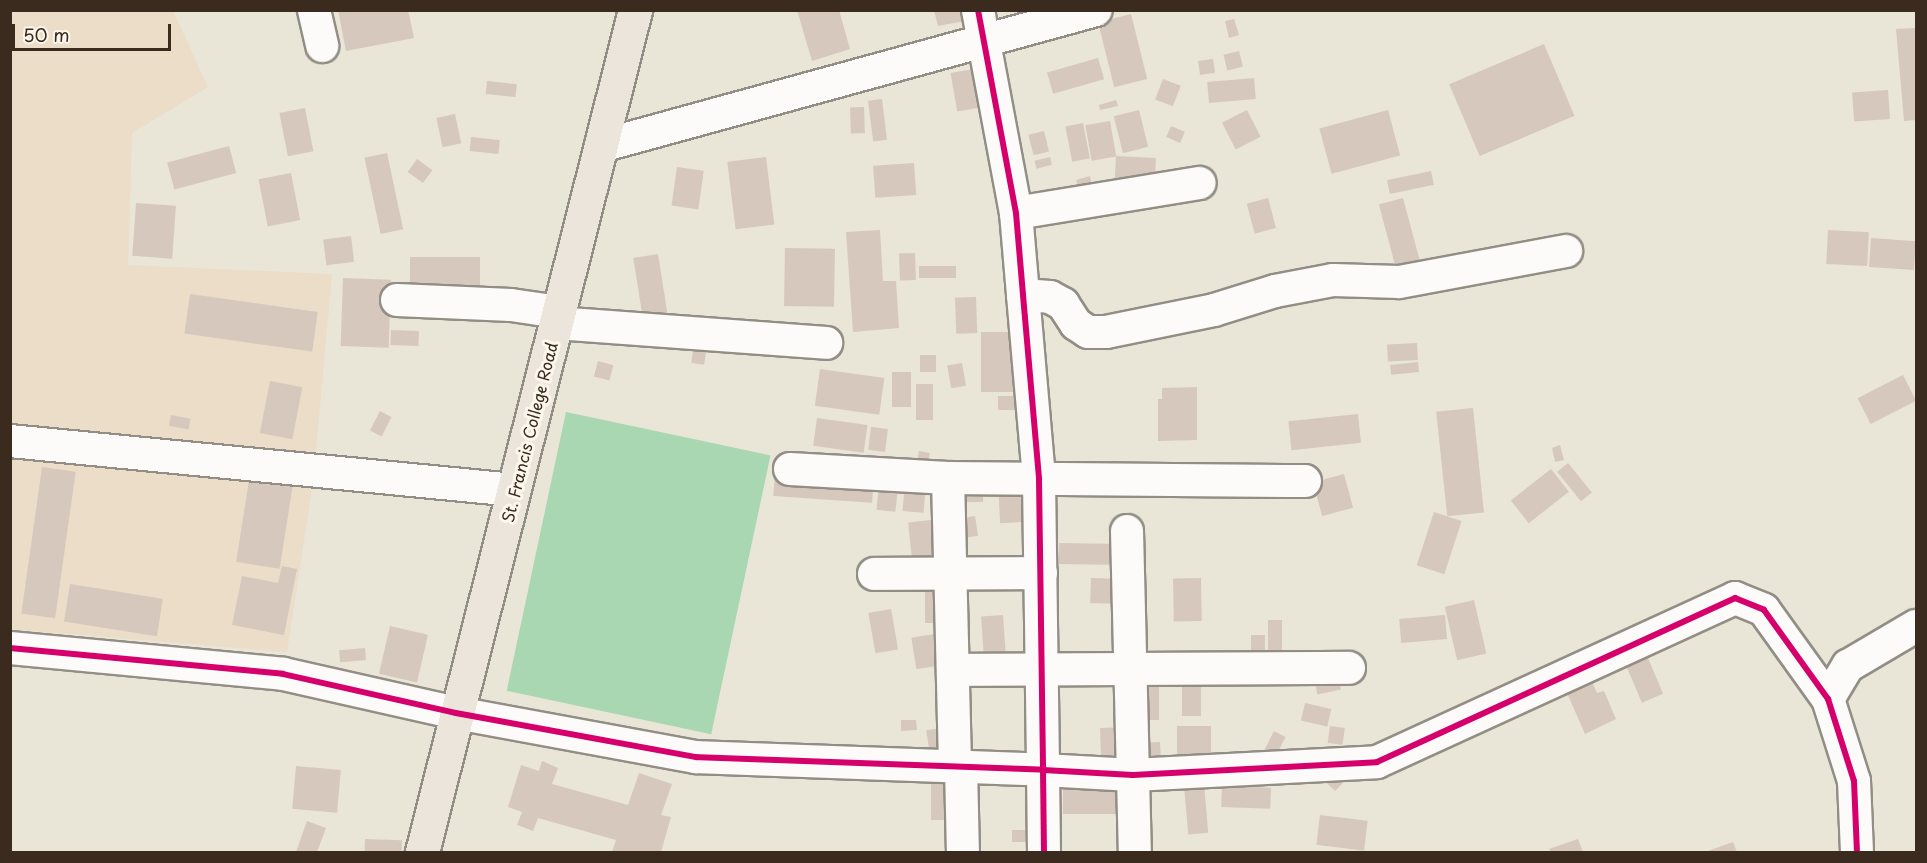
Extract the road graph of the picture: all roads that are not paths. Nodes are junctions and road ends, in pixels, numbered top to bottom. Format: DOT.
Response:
graph roads {
  1 [pos="314,10"];
  2 [pos="635,10"];
  3 [pos="1096,10"];
  4 [pos="982,24"];
  5 [pos="322,46"];
  6 [pos="601,146"];
  7 [pos="1200,183"];
  8 [pos="1016,213"];
  9 [pos="1566,251"];
  10 [pos="1023,295"];
  11 [pos="398,300"];
  12 [pos="558,317"];
  13 [pos="826,343"];
  14 [pos="10,441"];
  15 [pos="790,469"];
  16 [pos="948,478"];
  17 [pos="1039,479"];
  18 [pos="1305,481"];
  19 [pos="514,490"];
  20 [pos="1127,531"];
  21 [pos="948,573"];
  22 [pos="1041,573"];
  23 [pos="874,574"];
  24 [pos="1917,626"];
  25 [pos="10,648"];
  26 [pos="1349,668"];
  27 [pos="1131,669"];
  28 [pos="956,670"];
  29 [pos="1041,671"];
  30 [pos="1828,699"];
  31 [pos="456,713"];
  32 [pos="958,766"];
  33 [pos="1043,770"];
  34 [pos="1133,775"];
  35 [pos="422,852"];
  36 [pos="963,852"];
  37 [pos="1044,852"];
  38 [pos="1135,852"];
  39 [pos="1857,852"];
  1 -- 5 [label="street"];
  2 -- 6 [label="main road, St. Francis College Road"];
  3 -- 4 [label="street"];
  4 -- 6 [label="street"];
  4 -- 8 [label="street"];
  6 -- 12 [label="main road, St. Francis College Road"];
  7 -- 8 [label="street"];
  8 -- 10 [label="street"];
  9 -- 10 [label="street"];
  10 -- 17 [label="street"];
  11 -- 12 [label="street"];
  12 -- 13 [label="street"];
  12 -- 19 [label="main road, St. Francis College Road"];
  14 -- 19 [label="street"];
  15 -- 16 [label="street"];
  16 -- 17 [label="street"];
  16 -- 21 [label="street"];
  17 -- 18 [label="street"];
  17 -- 22 [label="street"];
  19 -- 31 [label="main road, St. Francis College Road"];
  20 -- 27 [label="street"];
  21 -- 22 [label="street"];
  21 -- 23 [label="street"];
  21 -- 28 [label="street"];
  22 -- 29 [label="street"];
  24 -- 30 [label="street"];
  25 -- 31 [label="street"];
  26 -- 27 [label="street"];
  27 -- 29 [label="street"];
  27 -- 34 [label="street"];
  28 -- 29 [label="street"];
  28 -- 32 [label="street"];
  29 -- 33 [label="street"];
  30 -- 34 [label="street"];
  30 -- 39 [label="street"];
  31 -- 32 [label="street"];
  31 -- 35 [label="main road, St. Francis College Road"];
  32 -- 33 [label="street"];
  32 -- 36 [label="street"];
  33 -- 34 [label="street"];
  33 -- 37 [label="street"];
  34 -- 38 [label="street"];
}
